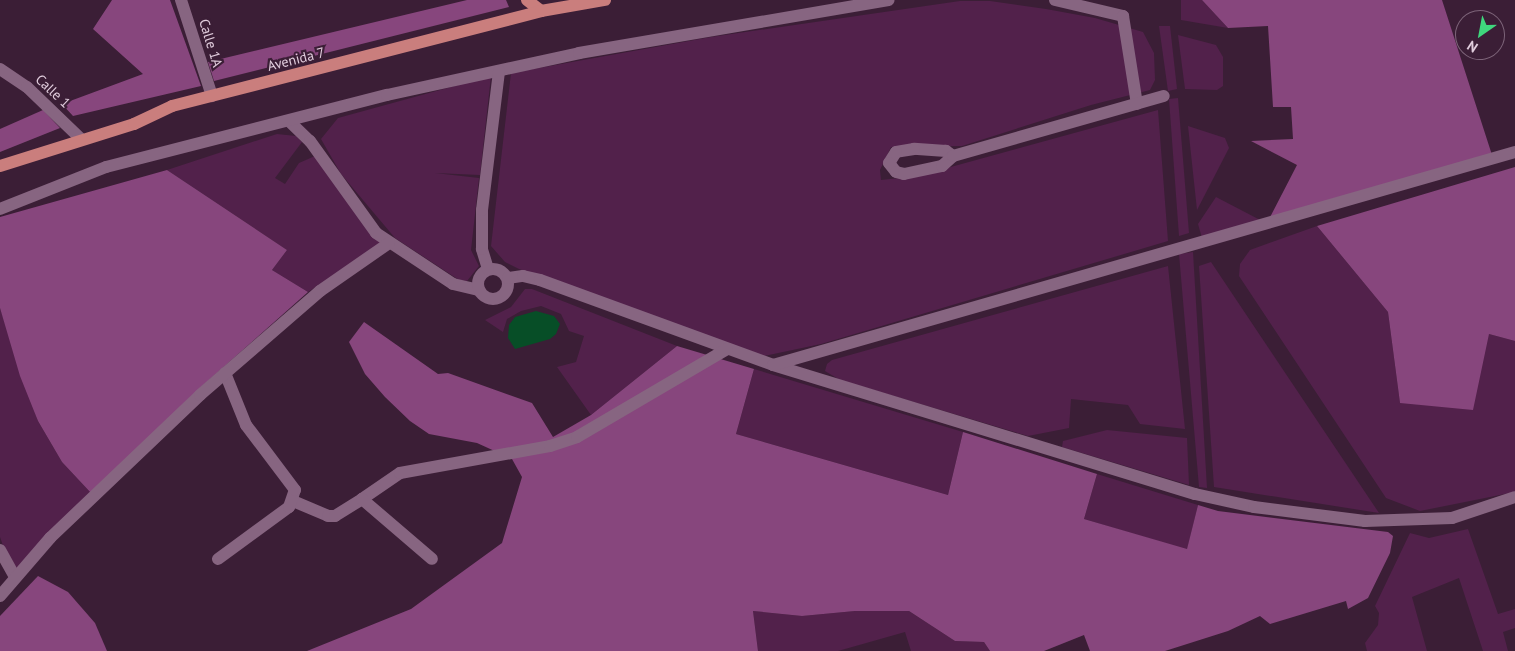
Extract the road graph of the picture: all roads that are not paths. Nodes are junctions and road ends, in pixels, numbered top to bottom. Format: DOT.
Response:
graph roads {
  1 [pos="181,0"];
  2 [pos="526,0"];
  3 [pos="605,0"];
  4 [pos="888,0"];
  5 [pos="1055,0"];
  6 [pos="540,12"];
  7 [pos="0,68"];
  8 [pos="499,71"];
  9 [pos="212,96"];
  10 [pos="1164,96"];
  11 [pos="1137,104"];
  12 [pos="290,122"];
  13 [pos="82,140"];
  14 [pos="1515,152"];
  15 [pos="953,156"];
  16 [pos="0,166"];
  17 [pos="0,209"];
  18 [pos="389,244"];
  19 [pos="488,269"];
  20 [pos="508,278"];
  21 [pos="479,290"];
  22 [pos="727,349"];
  23 [pos="773,365"];
  24 [pos="225,373"];
  25 [pos="1515,498"];
  26 [pos="362,499"];
  27 [pos="293,500"];
  28 [pos="0,550"];
  29 [pos="218,559"];
  30 [pos="432,559"];
  31 [pos="15,577"];
  32 [pos="0,596"];
  1 -- 9 [label="street, Calle 1A"];
  2 -- 6 [label="main road"];
  3 -- 6 [label="main road, Avenida 7"];
  4 -- 8 [label="street"];
  5 -- 11 [label="street"];
  6 -- 9 [label="main road, Avenida 7"];
  7 -- 13 [label="street, Calle 1"];
  8 -- 12 [label="street"];
  8 -- 19 [label="street"];
  9 -- 13 [label="main road, Avenida 7"];
  10 -- 11 [label="street"];
  11 -- 15 [label="street"];
  12 -- 17 [label="street"];
  12 -- 18 [label="street"];
  13 -- 16 [label="main road, Avenida 7"];
  14 -- 23 [label="street"];
  18 -- 21 [label="street"];
  18 -- 24 [label="street"];
  19 -- 20 [label="street"];
  19 -- 21 [label="street"];
  20 -- 21 [label="street"];
  20 -- 22 [label="street"];
  22 -- 23 [label="street"];
  22 -- 26 [label="street"];
  23 -- 25 [label="street"];
  24 -- 27 [label="street"];
  24 -- 31 [label="street"];
  26 -- 27 [label="street"];
  26 -- 30 [label="street"];
  27 -- 29 [label="street"];
  28 -- 31 [label="street"];
  31 -- 32 [label="street"];
}
